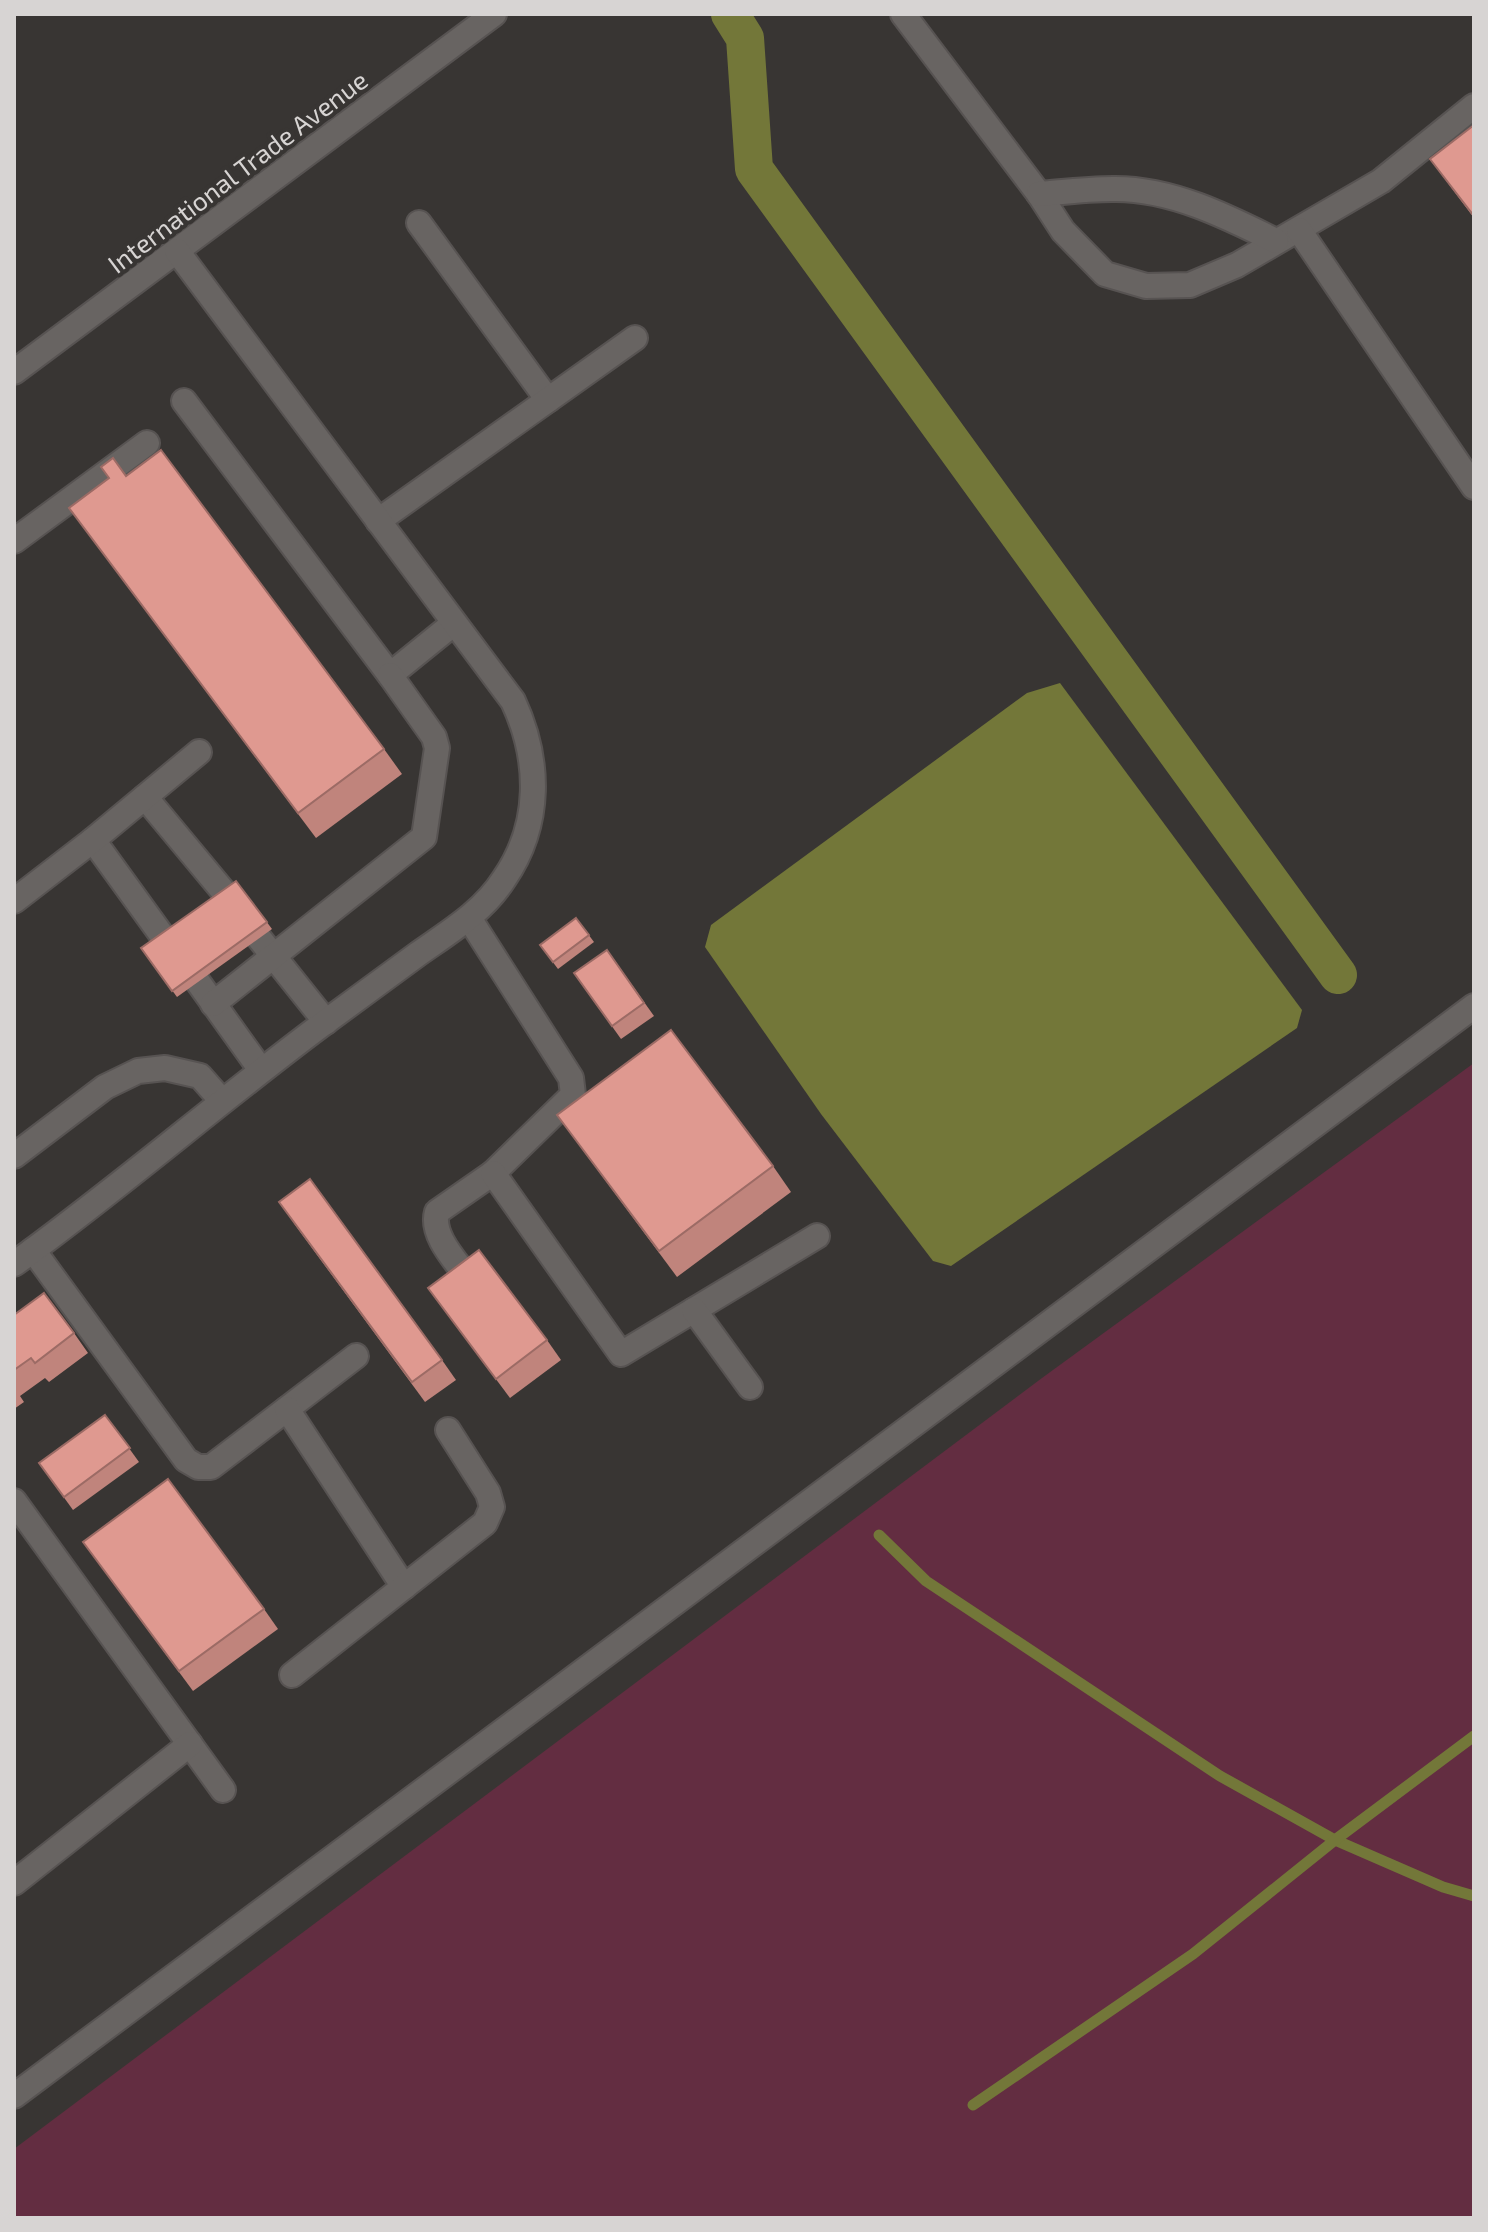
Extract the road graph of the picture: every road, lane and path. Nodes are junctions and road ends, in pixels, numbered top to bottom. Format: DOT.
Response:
graph roads {
  1 [pos="494,14"];
  2 [pos="903,14"];
  3 [pos="1474,106"];
  4 [pos="1039,194"];
  5 [pos="419,223"];
  6 [pos="1299,230"];
  7 [pos="1276,241"];
  8 [pos="177,251"];
  9 [pos="635,338"];
  10 [pos="14,372"];
  11 [pos="548,400"];
  12 [pos="184,401"];
  13 [pos="147,443"];
  14 [pos="1474,487"];
  15 [pos="378,521"];
  16 [pos="14,541"];
  17 [pos="453,624"];
  18 [pos="390,675"];
  19 [pos="199,752"];
  20 [pos="145,797"];
  21 [pos="93,840"];
  22 [pos="228,897"];
  23 [pos="14,901"];
  24 [pos="469,918"];
  25 [pos="166,941"];
  26 [pos="265,947"];
  27 [pos="198,982"];
  28 [pos="213,1004"];
  29 [pos="1474,1006"];
  30 [pos="326,1022"];
  31 [pos="261,1070"];
  32 [pos="222,1101"];
  33 [pos="14,1156"];
  34 [pos="493,1173"];
  35 [pos="817,1236"];
  36 [pos="23,1257"];
  37 [pos="471,1282"];
  38 [pos="694,1310"];
  39 [pos="356,1356"];
  40 [pos="750,1387"];
  41 [pos="287,1409"];
  42 [pos="448,1430"];
  43 [pos="14,1501"];
  44 [pos="404,1587"];
  45 [pos="292,1675"];
  46 [pos="190,1744"];
  47 [pos="223,1790"];
  48 [pos="14,1883"];
  49 [pos="14,2096"];
  1 -- 8 [label="street, International Trade Avenue"];
  2 -- 4 [label="street"];
  3 -- 6 [label="street"];
  4 -- 7 [label="street"];
  4 -- 7 [label="street"];
  5 -- 11 [label="street"];
  6 -- 7 [label="street"];
  6 -- 14 [label="street"];
  8 -- 10 [label="street, International Trade Avenue"];
  8 -- 15 [label="street"];
  9 -- 11 [label="street"];
  11 -- 15 [label="street"];
  12 -- 18 [label="street"];
  13 -- 16 [label="street"];
  15 -- 17 [label="street"];
  17 -- 18 [label="street"];
  17 -- 24 [label="street"];
  18 -- 26 [label="street"];
  19 -- 20 [label="street"];
  20 -- 21 [label="street"];
  20 -- 22 [label="street"];
  21 -- 23 [label="street"];
  21 -- 25 [label="street"];
  24 -- 30 [label="street"];
  24 -- 34 [label="street"];
  26 -- 28 [label="street"];
  26 -- 30 [label="street"];
  27 -- 28 [label="street"];
  28 -- 31 [label="street"];
  29 -- 49 [label="street"];
  30 -- 31 [label="street"];
  31 -- 32 [label="street"];
  32 -- 33 [label="street"];
  32 -- 36 [label="street"];
  34 -- 37 [label="street"];
  34 -- 38 [label="street"];
  35 -- 38 [label="street"];
  36 -- 41 [label="street"];
  38 -- 40 [label="street"];
  39 -- 41 [label="street"];
  41 -- 44 [label="street"];
  42 -- 44 [label="street"];
  43 -- 46 [label="street"];
  44 -- 45 [label="street"];
  46 -- 47 [label="street"];
  46 -- 48 [label="street"];
}
